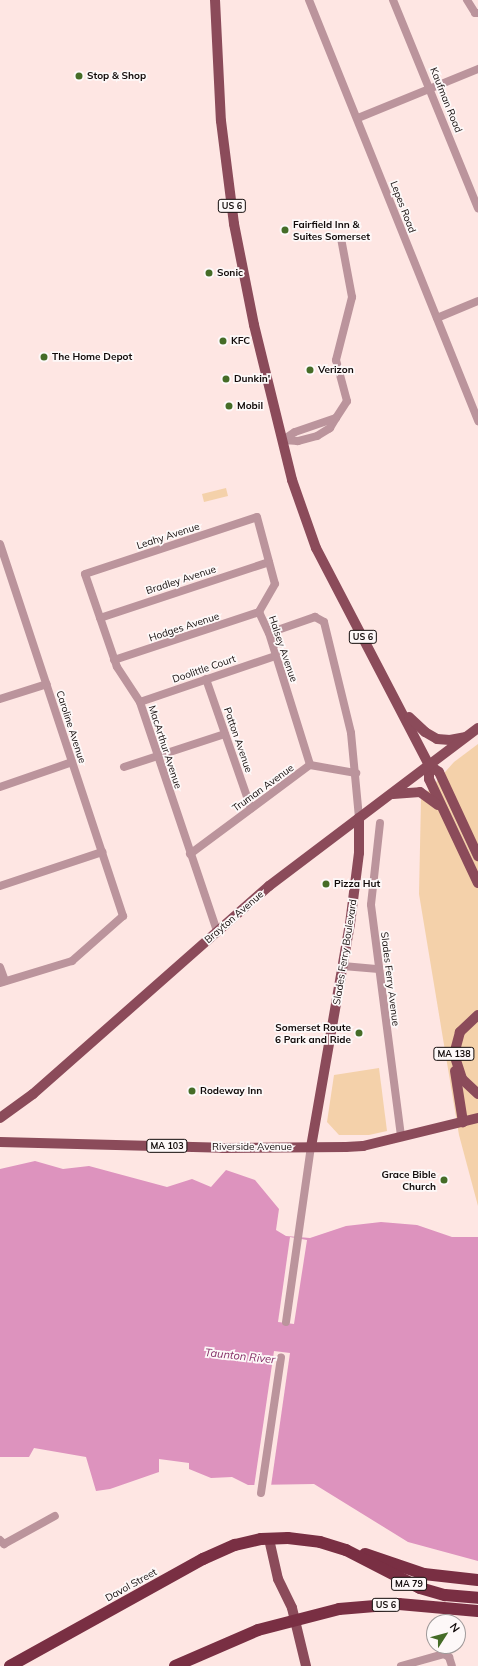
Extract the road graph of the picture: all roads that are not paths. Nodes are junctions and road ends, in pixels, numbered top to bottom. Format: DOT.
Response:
graph roads {
  1 [pos="215,0"];
  2 [pos="309,0"];
  3 [pos="393,0"];
  4 [pos="468,0"];
  5 [pos="478,13"];
  6 [pos="478,70"];
  7 [pos="432,90"];
  8 [pos="358,118"];
  9 [pos="478,208"];
  10 [pos="341,238"];
  11 [pos="478,301"];
  12 [pos="437,318"];
  13 [pos="478,422"];
  14 [pos="283,440"];
  15 [pos="257,517"];
  16 [pos="0,544"];
  17 [pos="269,562"];
  18 [pos="85,574"];
  19 [pos="260,612"];
  20 [pos="100,618"];
  21 [pos="268,633"];
  22 [pos="275,656"];
  23 [pos="114,660"];
  24 [pos="206,679"];
  25 [pos="47,684"];
  26 [pos="0,699"];
  27 [pos="140,702"];
  28 [pos="400,706"];
  29 [pos="478,728"];
  30 [pos="225,734"];
  31 [pos="469,736"];
  32 [pos="158,756"];
  33 [pos="72,762"];
  34 [pos="429,765"];
  35 [pos="310,766"];
  36 [pos="124,767"];
  37 [pos="356,773"];
  38 [pos="0,787"];
  39 [pos="391,794"];
  40 [pos="251,808"];
  41 [pos="447,817"];
  42 [pos="359,818"];
  43 [pos="380,823"];
  44 [pos="102,852"];
  45 [pos="190,854"];
  46 [pos="478,856"];
  47 [pos="478,883"];
  48 [pos="0,886"];
  49 [pos="217,931"];
  50 [pos="343,966"];
  51 [pos="0,967"];
  52 [pos="379,970"];
  53 [pos="2,982"];
  54 [pos="478,1015"];
  55 [pos="454,1060"];
  56 [pos="478,1094"];
  57 [pos="0,1118"];
  58 [pos="478,1118"];
  59 [pos="463,1122"];
  60 [pos="0,1134"];
  61 [pos="401,1137"];
  62 [pos="0,1142"];
  63 [pos="22,1142"];
  64 [pos="311,1147"];
  65 [pos="286,1322"];
  66 [pos="281,1357"];
  67 [pos="261,1493"];
  68 [pos="55,1516"];
  69 [pos="269,1538"];
  70 [pos="0,1540"];
  71 [pos="346,1550"];
  72 [pos="478,1580"];
  73 [pos="478,1598"];
  74 [pos="478,1610"];
  75 [pos="295,1619"];
  76 [pos="10,1666"];
  77 [pos="175,1666"];
  78 [pos="306,1666"];
  79 [pos="402,1666"];
  80 [pos="452,1666"];
  1 -- 14 [label="main road, US 6"];
  2 -- 8 [label="street, Lepes Road"];
  3 -- 7 [label="street, Kaufman Road"];
  4 -- 5 [label="street"];
  6 -- 7 [label="street"];
  7 -- 8 [label="street"];
  7 -- 9 [label="street, Kaufman Road"];
  8 -- 12 [label="street, Lepes Road"];
  10 -- 14 [label="street"];
  11 -- 12 [label="street"];
  12 -- 13 [label="street, Lepes Road"];
  14 -- 28 [label="main road, US 6"];
  15 -- 17 [label="street, Halsey Avenue"];
  15 -- 18 [label="street, Leahy Avenue"];
  16 -- 25 [label="street, Caroline Avenue"];
  17 -- 19 [label="street, Halsey Avenue"];
  17 -- 20 [label="street, Bradley Avenue"];
  18 -- 20 [label="street, MacArthur Avenue"];
  19 -- 21 [label="street, Halsey Avenue"];
  19 -- 23 [label="street, Hodges Avenue"];
  20 -- 23 [label="street, MacArthur Avenue"];
  21 -- 22 [label="street, Halsey Avenue"];
  21 -- 37 [label="street, Slades Ferry Boulevard"];
  22 -- 24 [label="street, Doolittle Court"];
  22 -- 35 [label="street, Halsey Avenue"];
  23 -- 27 [label="street, MacArthur Avenue"];
  24 -- 27 [label="street, Doolittle Court"];
  24 -- 30 [label="street, Patton Avenue"];
  25 -- 26 [label="street"];
  25 -- 33 [label="street, Caroline Avenue"];
  27 -- 32 [label="street, MacArthur Avenue"];
  28 -- 31 [label="main road"];
  28 -- 34 [label="main road, US 6"];
  29 -- 31 [label="main road, Brayton Avenue"];
  30 -- 32 [label="street"];
  30 -- 40 [label="street, Patton Avenue"];
  31 -- 34 [label="main road, Brayton Avenue"];
  32 -- 36 [label="street"];
  32 -- 45 [label="street, MacArthur Avenue"];
  33 -- 38 [label="street"];
  33 -- 44 [label="street, Caroline Avenue"];
  34 -- 39 [label="main road, Brayton Avenue"];
  34 -- 41 [label="main road, US 6"];
  34 -- 46 [label="main road, US 6"];
  35 -- 37 [label="street"];
  35 -- 40 [label="street, Truman Avenue"];
  37 -- 42 [label="street, Slades Ferry Boulevard"];
  39 -- 41 [label="main road"];
  39 -- 42 [label="main road, Brayton Avenue"];
  40 -- 45 [label="street, Truman Avenue"];
  41 -- 47 [label="main road, US 6"];
  42 -- 49 [label="main road, Brayton Avenue"];
  42 -- 50 [label="main road, Slades Ferry Boulevard"];
  43 -- 52 [label="street, Slades Ferry Avenue"];
  44 -- 48 [label="street"];
  44 -- 53 [label="street, Caroline Avenue"];
  45 -- 49 [label="street, MacArthur Avenue"];
  49 -- 57 [label="main road, Brayton Avenue"];
  50 -- 52 [label="street"];
  50 -- 64 [label="main road, Slades Ferry Boulevard"];
  51 -- 53 [label="street"];
  52 -- 61 [label="street, Slades Ferry Avenue"];
  54 -- 55 [label="main road, MA 138"];
  55 -- 56 [label="main road, MA 138"];
  55 -- 59 [label="main road"];
  58 -- 59 [label="main road, Riverside Avenue / MA 103"];
  59 -- 61 [label="main road, Riverside Avenue / MA 103"];
  60 -- 63 [label="main road, Riverside Avenue / MA 103"];
  61 -- 64 [label="main road, Riverside Avenue / MA 103"];
  62 -- 63 [label="main road, Riverside Avenue / MA 103"];
  63 -- 64 [label="main road, Riverside Avenue / MA 103"];
  64 -- 65 [label="street"];
  66 -- 67 [label="street"];
  68 -- 70 [label="street"];
  69 -- 71 [label="highway, Davol Street"];
  69 -- 75 [label="main road"];
  69 -- 76 [label="highway, Davol Street"];
  71 -- 72 [label="highway"];
  71 -- 73 [label="highway, MA 79"];
  74 -- 75 [label="highway, US 6"];
  75 -- 77 [label="highway, US 6"];
  75 -- 78 [label="main road"];
  79 -- 80 [label="street"];
}
